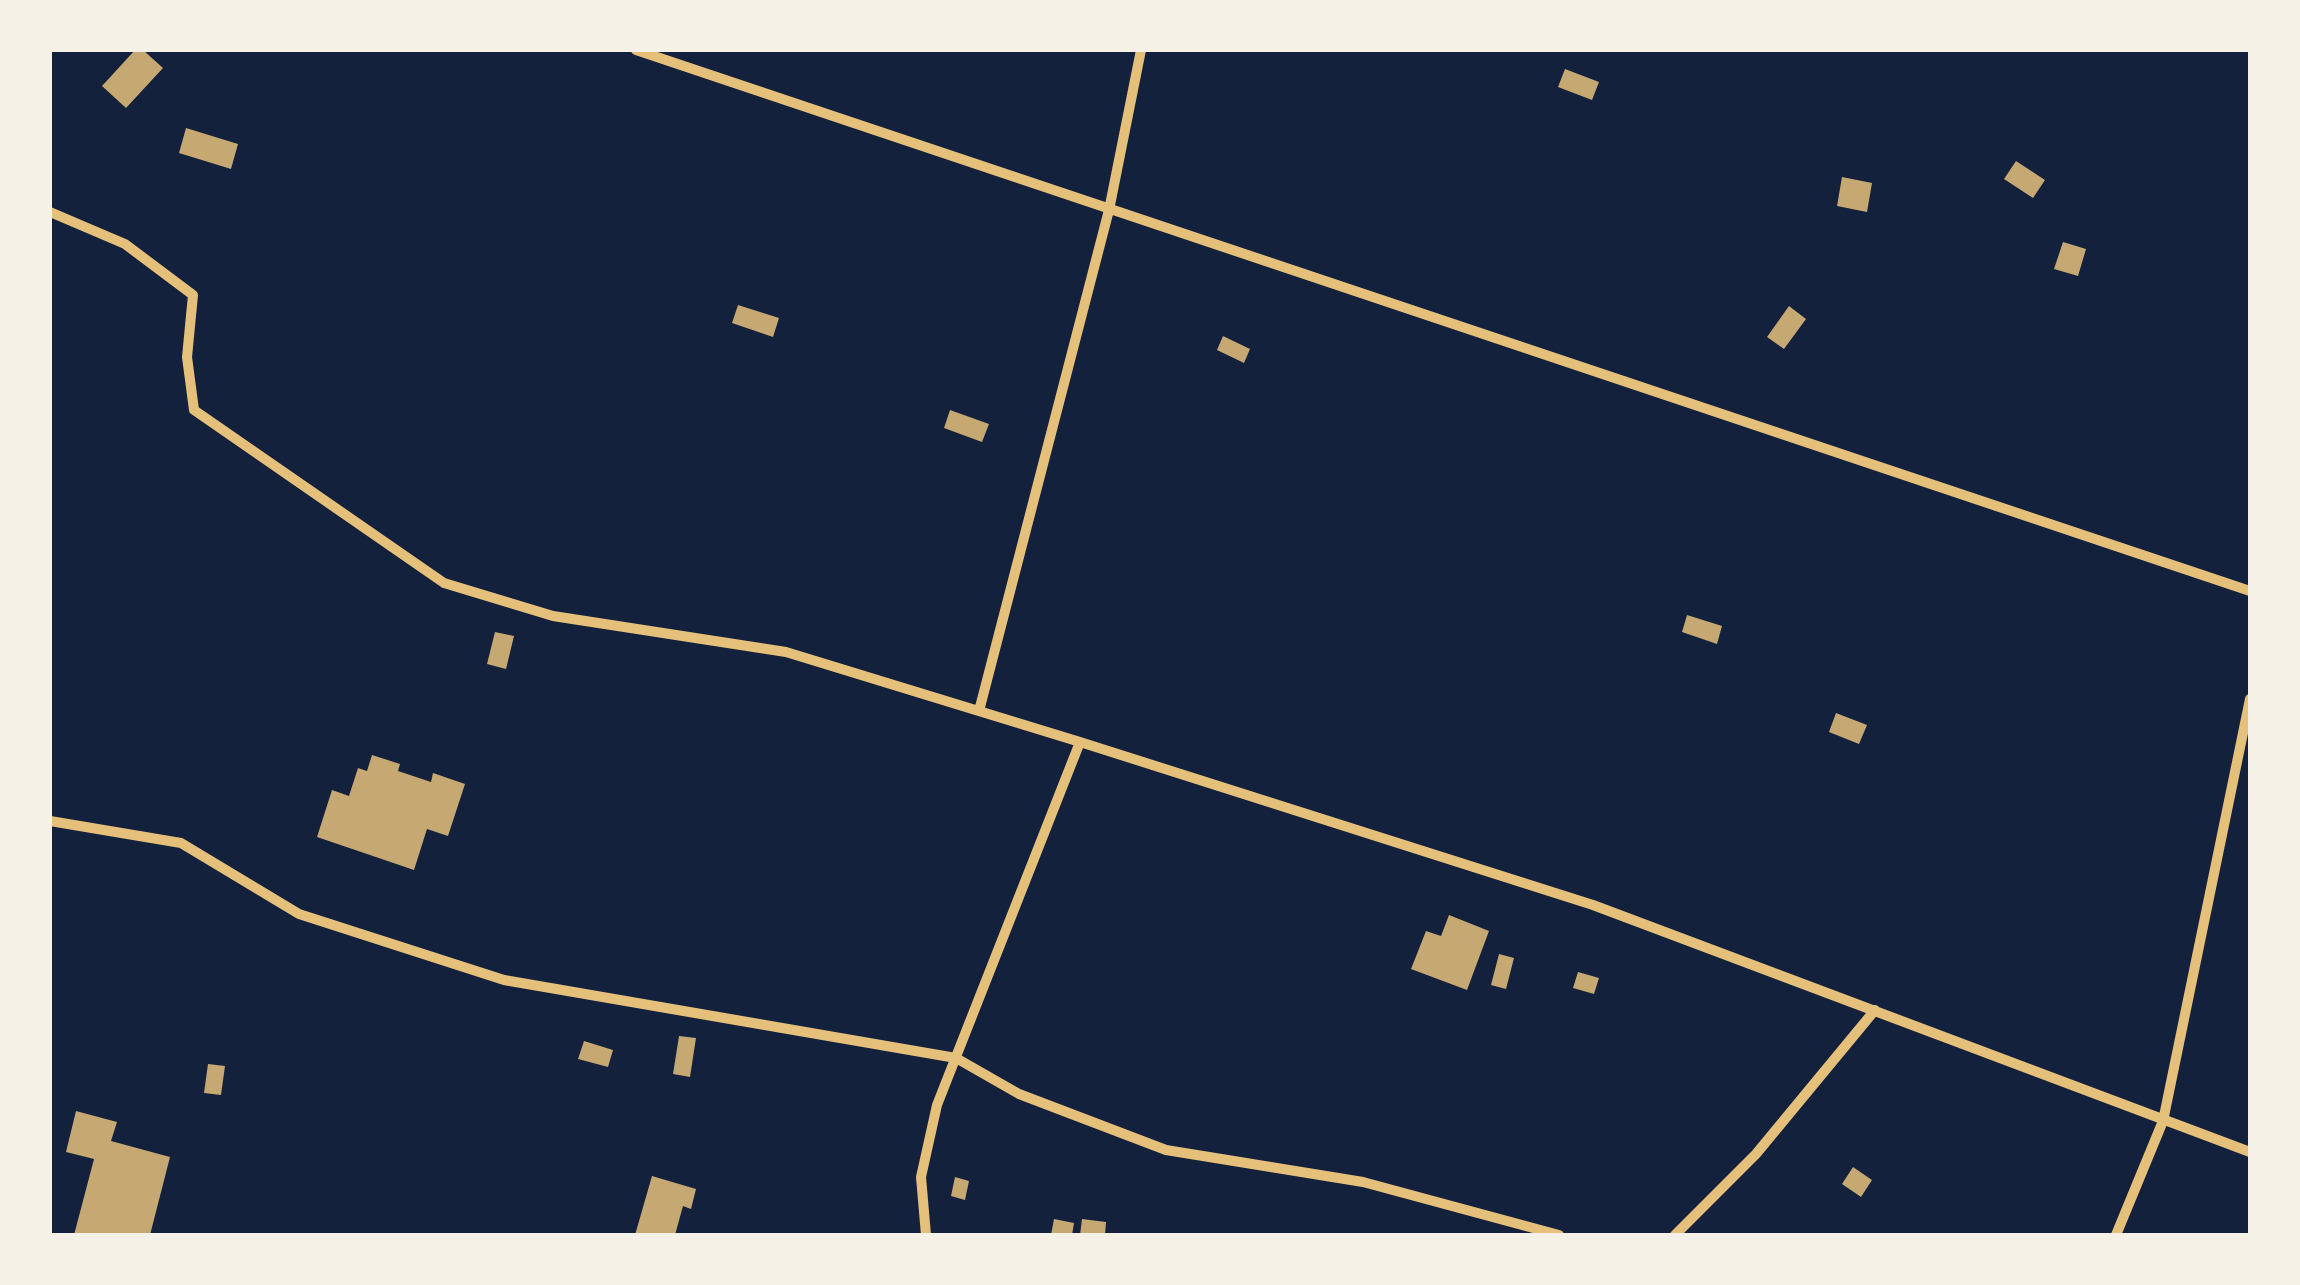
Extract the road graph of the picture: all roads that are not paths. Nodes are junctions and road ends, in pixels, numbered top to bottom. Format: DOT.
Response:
graph roads {
  1 [pos="636,50"];
  2 [pos="1140,50"];
  3 [pos="1109,210"];
  4 [pos="50,212"];
  5 [pos="2250,591"];
  6 [pos="2250,698"];
  7 [pos="979,711"];
  8 [pos="1080,742"];
  9 [pos="50,821"];
  10 [pos="1875,1010"];
  11 [pos="956,1058"];
  12 [pos="2162,1121"];
  13 [pos="2250,1152"];
  14 [pos="926,1235"];
  15 [pos="1559,1235"];
  16 [pos="1675,1235"];
  17 [pos="2116,1235"];
  1 -- 3 [label="street"];
  2 -- 3 [label="street"];
  3 -- 5 [label="street"];
  3 -- 7 [label="street"];
  4 -- 7 [label="street"];
  6 -- 12 [label="street"];
  7 -- 8 [label="street"];
  8 -- 10 [label="street"];
  8 -- 11 [label="street"];
  9 -- 11 [label="street"];
  10 -- 12 [label="street"];
  10 -- 16 [label="street"];
  11 -- 14 [label="street"];
  11 -- 15 [label="street"];
  12 -- 13 [label="street"];
  12 -- 17 [label="street"];
}
